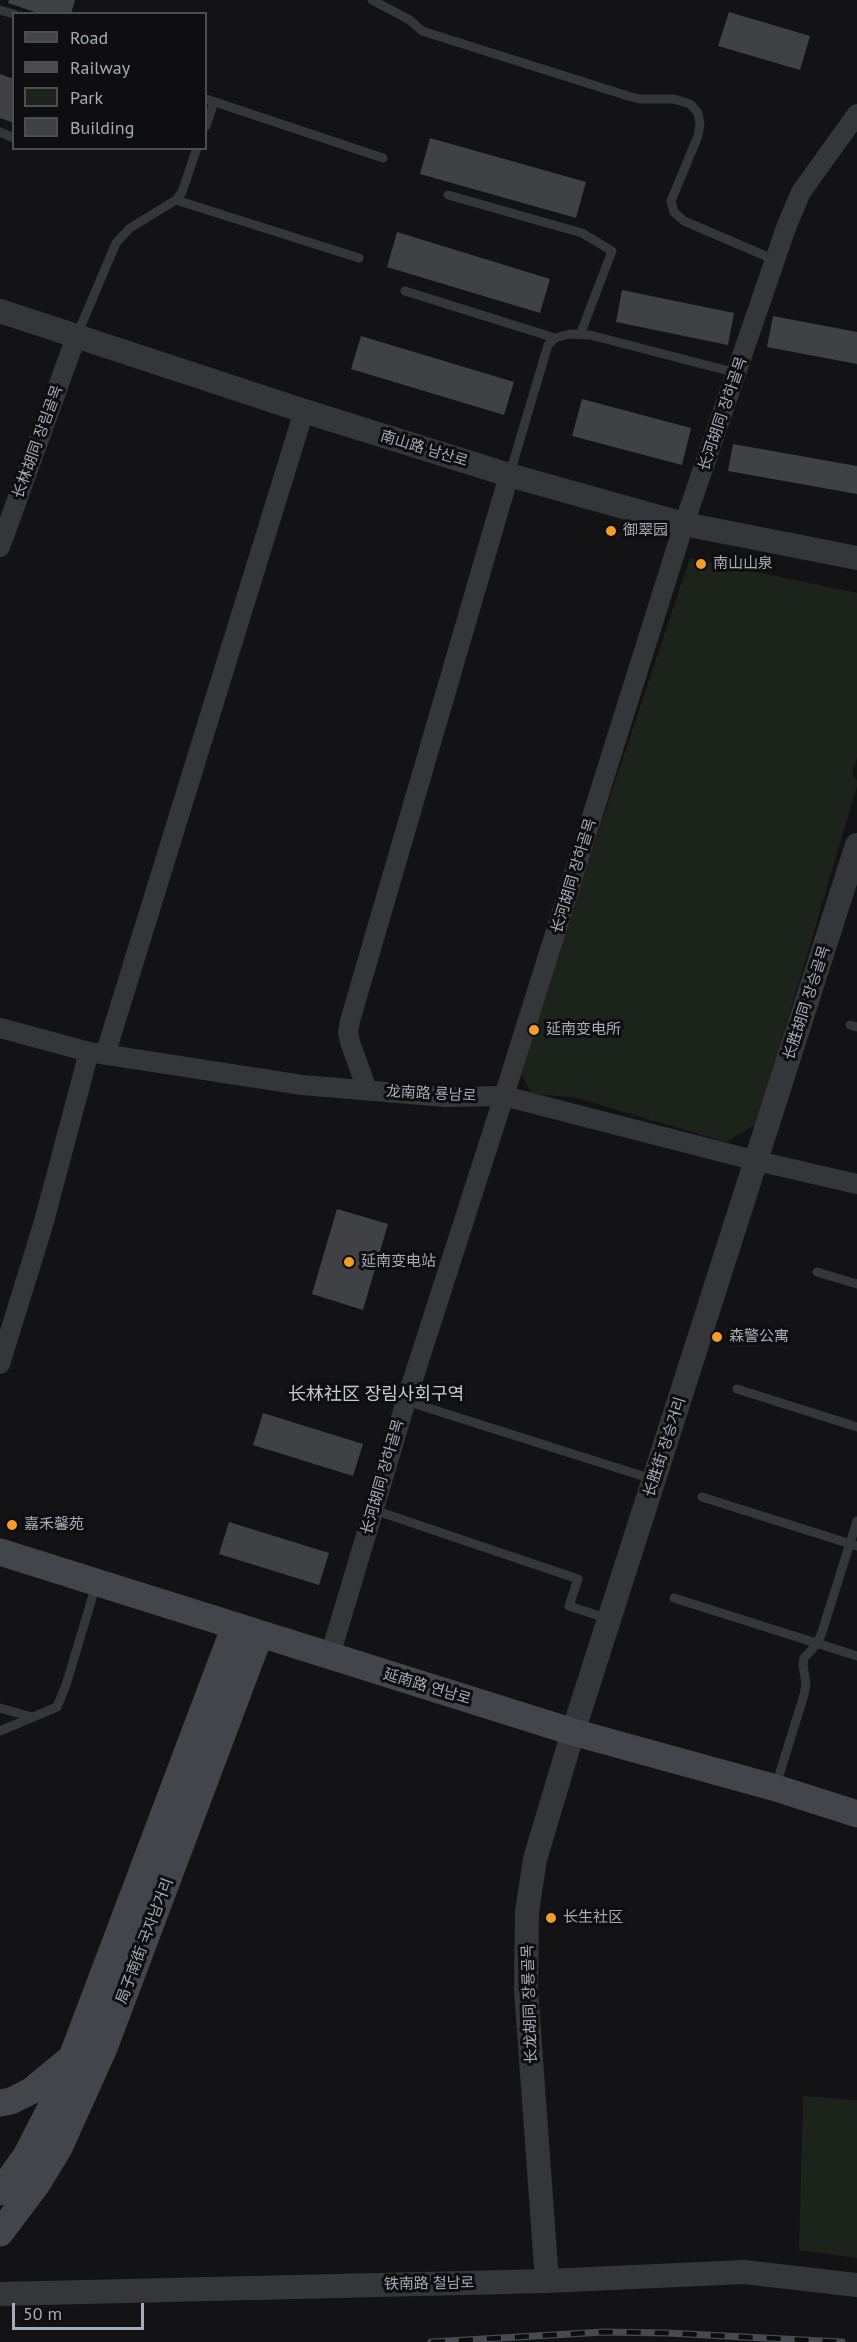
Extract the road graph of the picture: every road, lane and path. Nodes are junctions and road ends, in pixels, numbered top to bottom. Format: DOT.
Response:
graph roads {
  1 [pos="372,0"];
  2 [pos="210,101"];
  3 [pos="857,114"];
  4 [pos="207,120"];
  5 [pos="0,132"];
  6 [pos="12,136"];
  7 [pos="196,150"];
  8 [pos="382,158"];
  9 [pos="448,195"];
  10 [pos="176,200"];
  11 [pos="359,258"];
  12 [pos="776,260"];
  13 [pos="405,291"];
  14 [pos="0,311"];
  15 [pos="580,334"];
  16 [pos="76,337"];
  17 [pos="555,338"];
  18 [pos="737,373"];
  19 [pos="304,411"];
  20 [pos="509,475"];
  21 [pos="684,524"];
  22 [pos="0,547"];
  23 [pos="857,558"];
  24 [pos="857,845"];
  25 [pos="0,1028"];
  26 [pos="97,1053"];
  27 [pos="367,1090"];
  28 [pos="504,1096"];
  29 [pos="757,1161"];
  30 [pos="857,1184"];
  31 [pos="817,1272"];
  32 [pos="857,1284"];
  33 [pos="0,1364"];
  34 [pos="737,1389"];
  35 [pos="406,1401"];
  36 [pos="857,1427"];
  37 [pos="654,1479"];
  38 [pos="702,1497"];
  39 [pos="374,1510"];
  40 [pos="857,1521"];
  41 [pos="853,1545"];
  42 [pos="0,1552"];
  43 [pos="97,1582"];
  44 [pos="674,1598"];
  45 [pos="609,1619"];
  46 [pos="248,1630"];
  47 [pos="817,1643"];
  48 [pos="330,1656"];
  49 [pos="857,1656"];
  50 [pos="0,1708"];
  51 [pos="32,1717"];
  52 [pos="0,1731"];
  53 [pos="573,1732"];
  54 [pos="776,1788"];
  55 [pos="857,1814"];
  56 [pos="71,2058"];
  57 [pos="0,2103"];
  58 [pos="0,2192"];
  59 [pos="0,2233"];
  60 [pos="547,2281"];
  61 [pos="857,2285"];
  62 [pos="2,2294"];
  1 -- 12 [label="lane"];
  2 -- 4 [label="lane"];
  2 -- 8 [label="lane"];
  3 -- 12 [label="street, 长河胡同 장하골목"];
  5 -- 6 [label="lane"];
  7 -- 10 [label="lane"];
  9 -- 15 [label="lane"];
  10 -- 11 [label="lane"];
  10 -- 16 [label="lane"];
  12 -- 18 [label="street, 长河胡同 장하골목"];
  13 -- 17 [label="lane"];
  14 -- 16 [label="street, 南山路 남산로"];
  15 -- 17 [label="lane"];
  15 -- 18 [label="lane"];
  16 -- 19 [label="street, 南山路 남산로"];
  16 -- 22 [label="street, 长林胡同 장림골목"];
  17 -- 20 [label="lane"];
  18 -- 21 [label="street, 长河胡同 장하골목"];
  19 -- 20 [label="street, 南山路 남산로"];
  19 -- 26 [label="street"];
  20 -- 21 [label="street, 南山路 남산로"];
  20 -- 27 [label="street"];
  21 -- 23 [label="street, 南山路 남산로"];
  21 -- 28 [label="street, 长河胡同 장하골목"];
  24 -- 29 [label="street, 长胜胡同 장승골목"];
  25 -- 26 [label="street, 龙南路 룡남로"];
  26 -- 27 [label="street, 龙南路 룡남로"];
  26 -- 33 [label="street"];
  27 -- 28 [label="street, 龙南路 룡남로"];
  28 -- 29 [label="street, 龙南路 룡남로"];
  28 -- 35 [label="street, 长河胡同 장하골목"];
  29 -- 30 [label="street, 龙南路 룡남로"];
  29 -- 37 [label="street, 长胜街 장승거리"];
  31 -- 32 [label="lane"];
  34 -- 36 [label="lane"];
  35 -- 37 [label="lane"];
  35 -- 39 [label="street, 长河胡同 장하골목"];
  37 -- 45 [label="street, 长胜街 장승거리"];
  38 -- 41 [label="lane"];
  39 -- 45 [label="lane"];
  39 -- 48 [label="street, 长河胡同 장하골목"];
  40 -- 41 [label="lane"];
  41 -- 47 [label="lane"];
  42 -- 43 [label="main road, 延南路 연남로"];
  43 -- 46 [label="main road, 延南路 연남로"];
  43 -- 51 [label="lane"];
  44 -- 47 [label="lane"];
  45 -- 53 [label="street, 长胜街 장승거리"];
  46 -- 48 [label="main road, 延南路 연남로"];
  46 -- 56 [label="main road, 局子南街 국자남거리"];
  46 -- 59 [label="main road, 局子南街 국자남거리"];
  47 -- 49 [label="lane"];
  47 -- 54 [label="lane"];
  48 -- 53 [label="main road, 延南路 연남로"];
  50 -- 51 [label="lane"];
  51 -- 52 [label="lane"];
  53 -- 54 [label="main road, 延南路 연남로"];
  53 -- 60 [label="street, 长龙胡同 장룡골목"];
  54 -- 55 [label="main road, 延南路 연남로"];
  56 -- 57 [label="main road"];
  56 -- 58 [label="main road, 局子南街 국자남거리"];
  60 -- 61 [label="street, 铁南路 철남로"];
  60 -- 62 [label="street, 铁南路 철남로"];
}
